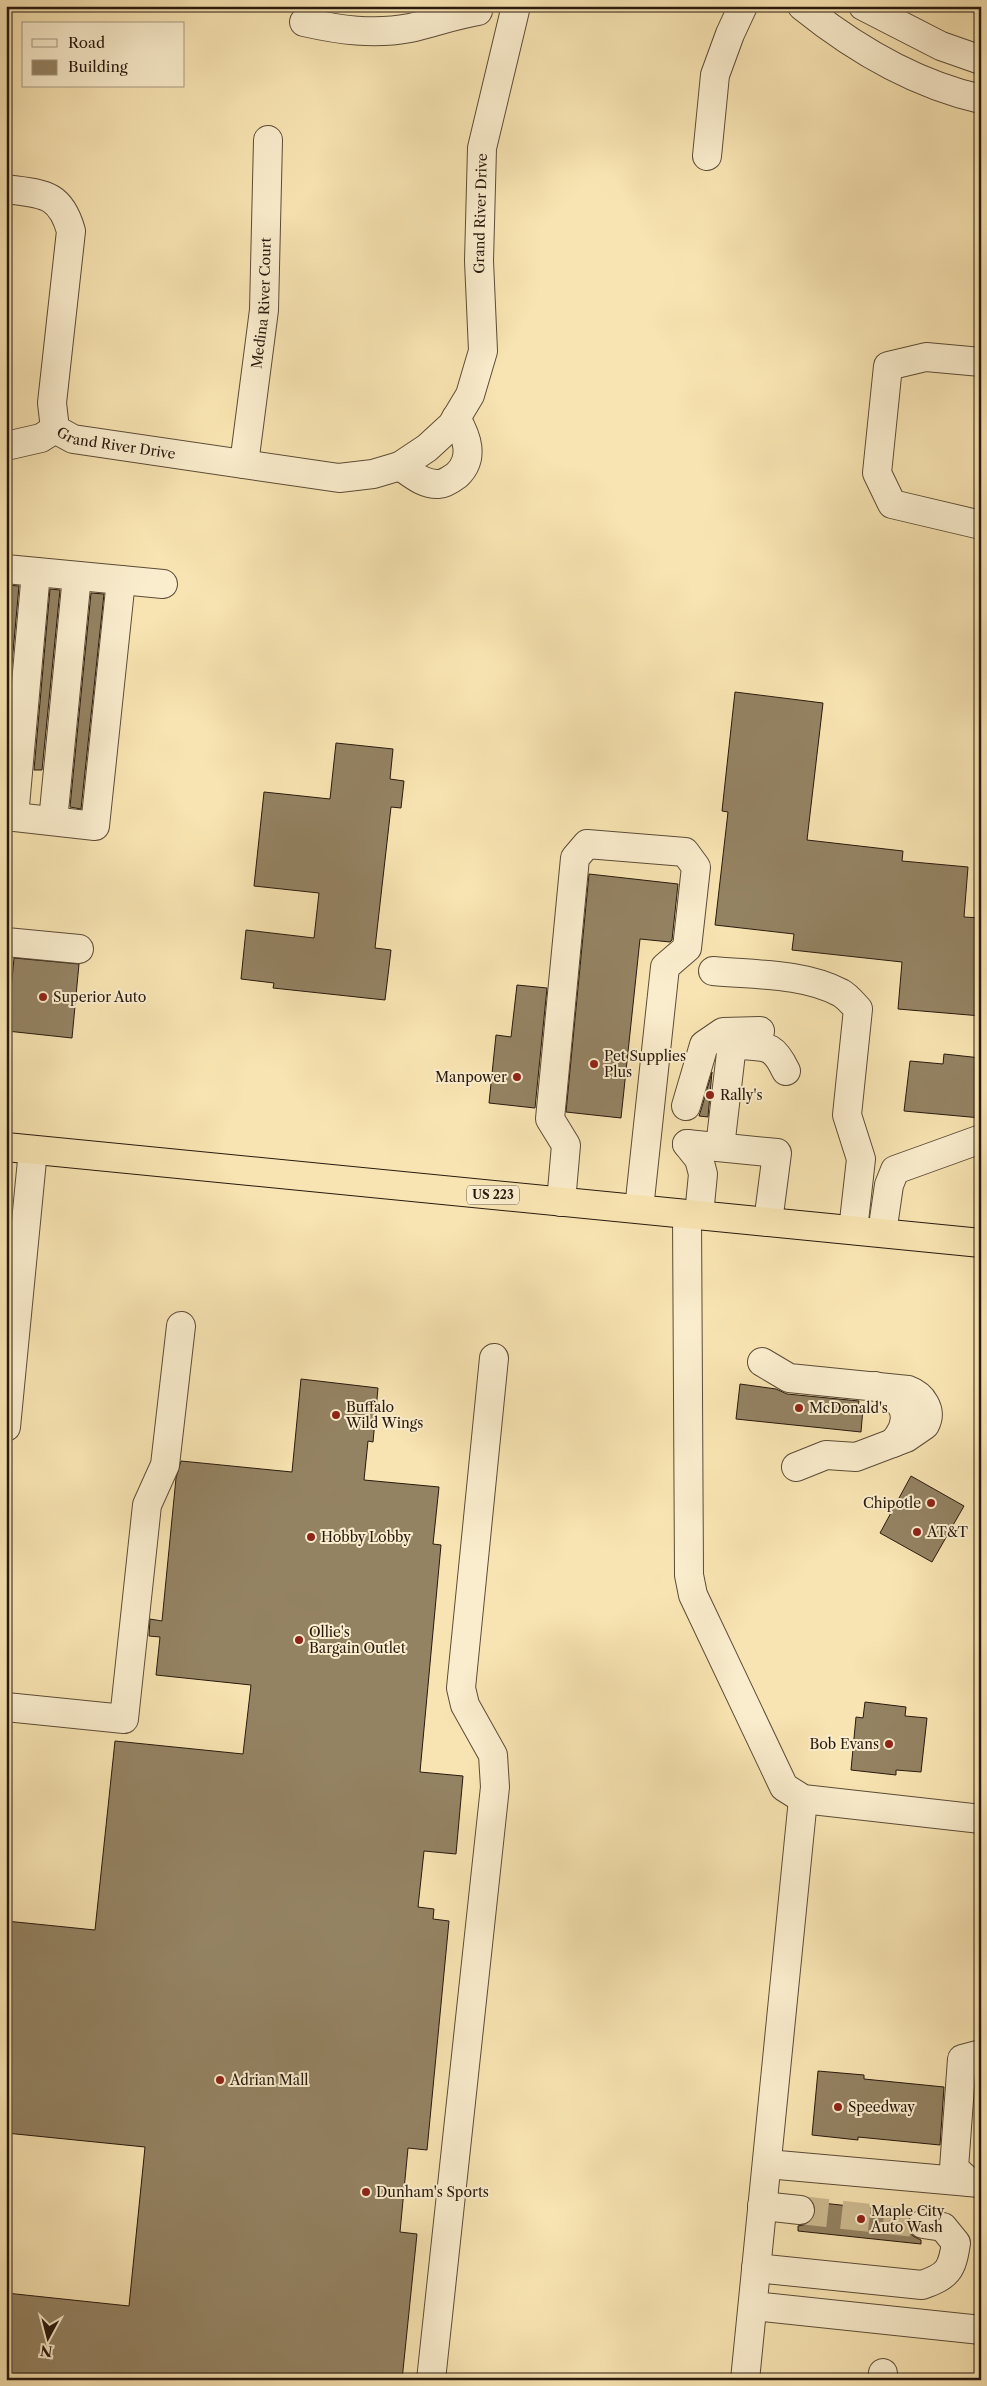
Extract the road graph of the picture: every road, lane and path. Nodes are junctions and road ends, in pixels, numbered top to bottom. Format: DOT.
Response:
graph roads {
  1 [pos="743,6"];
  2 [pos="802,6"];
  3 [pos="863,6"];
  4 [pos="477,9"];
  5 [pos="514,15"];
  6 [pos="304,22"];
  7 [pos="981,60"];
  8 [pos="981,99"];
  9 [pos="268,140"];
  10 [pos="707,156"];
  11 [pos="6,189"];
  12 [pos="981,362"];
  13 [pos="456,418"];
  14 [pos="55,429"];
  15 [pos="6,446"];
  16 [pos="244,464"];
  17 [pos="400,466"];
  18 [pos="981,525"];
  19 [pos="6,569"];
  20 [pos="36,572"];
  21 [pos="77,576"];
  22 [pos="121,580"];
  23 [pos="163,584"];
  24 [pos="10,817"];
  25 [pos="53,821"];
  26 [pos="6,942"];
  27 [pos="79,949"];
  28 [pos="713,971"];
  29 [pos="686,1106"];
  30 [pos="981,1139"];
  31 [pos="6,1147"];
  32 [pos="720,1147"];
  33 [pos="33,1150"];
  34 [pos="561,1202"];
  35 [pos="639,1209"];
  36 [pos="693,1215"];
  37 [pos="768,1222"];
  38 [pos="853,1230"];
  39 [pos="882,1233"];
  40 [pos="981,1243"];
  41 [pos="181,1326"];
  42 [pos="494,1358"];
  43 [pos="762,1362"];
  44 [pos="6,1427"];
  45 [pos="796,1467"];
  46 [pos="6,1707"];
  47 [pos="803,1799"];
  48 [pos="981,1819"];
  49 [pos="981,2054"];
  50 [pos="767,2164"];
  51 [pos="975,2182"];
  52 [pos="762,2206"];
  53 [pos="800,2210"];
  54 [pos="923,2224"];
  55 [pos="756,2268"];
  56 [pos="753,2306"];
  57 [pos="981,2330"];
  58 [pos="432,2380"];
  59 [pos="745,2380"];
  1 -- 10 [label="street"];
  2 -- 8 [label="street"];
  3 -- 7 [label="street"];
  4 -- 5 [label="street"];
  4 -- 6 [label="street"];
  5 -- 13 [label="street, Grand River Drive"];
  9 -- 16 [label="street, Medina River Court"];
  11 -- 14 [label="street, Grand River Drive"];
  12 -- 18 [label="street"];
  13 -- 17 [label="street, Grand River Drive"];
  13 -- 17 [label="street"];
  14 -- 15 [label="street"];
  14 -- 16 [label="street, Grand River Drive"];
  16 -- 17 [label="street, Grand River Drive"];
  19 -- 20 [label="street"];
  20 -- 21 [label="street"];
  20 -- 24 [label="street"];
  21 -- 22 [label="street"];
  21 -- 25 [label="street"];
  22 -- 23 [label="street"];
  22 -- 25 [label="street"];
  24 -- 25 [label="street"];
  26 -- 27 [label="street"];
  28 -- 38 [label="street"];
  29 -- 32 [label="street"];
  30 -- 39 [label="street"];
  31 -- 33 [label="highway, US 223"];
  32 -- 36 [label="street"];
  32 -- 37 [label="street"];
  33 -- 34 [label="highway, US 223"];
  33 -- 44 [label="street"];
  34 -- 35 [label="highway, US 223"];
  34 -- 35 [label="street"];
  35 -- 36 [label="highway, US 223"];
  36 -- 37 [label="highway, US 223"];
  36 -- 47 [label="street"];
  37 -- 38 [label="highway, US 223"];
  38 -- 39 [label="highway, US 223"];
  39 -- 40 [label="highway, US 223"];
  41 -- 46 [label="street"];
  42 -- 58 [label="street"];
  43 -- 45 [label="street"];
  47 -- 48 [label="street"];
  47 -- 50 [label="street"];
  49 -- 51 [label="street"];
  50 -- 51 [label="street"];
  50 -- 52 [label="street"];
  52 -- 53 [label="street"];
  52 -- 55 [label="street"];
  54 -- 55 [label="street"];
  55 -- 56 [label="street"];
  56 -- 57 [label="street"];
  56 -- 59 [label="street"];
}
